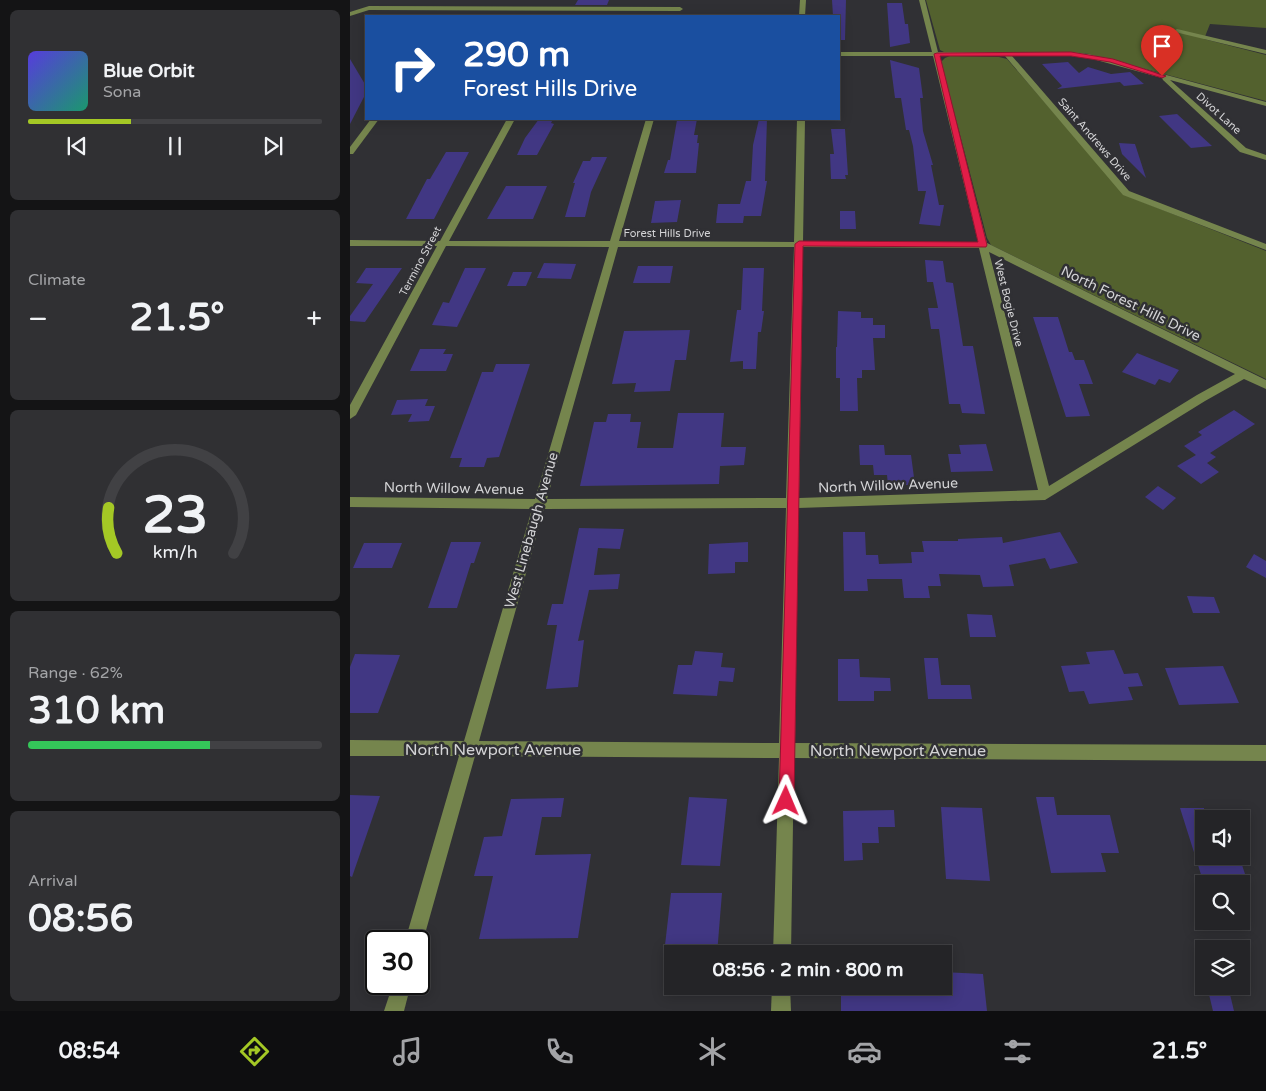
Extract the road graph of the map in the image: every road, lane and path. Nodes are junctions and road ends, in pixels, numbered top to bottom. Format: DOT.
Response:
graph roads {
  1 [pos="377,0"];
  2 [pos="498,0"];
  3 [pos="561,0"];
  4 [pos="683,0"];
  5 [pos="802,0"];
  6 [pos="922,0"];
  7 [pos="369,8"];
  8 [pos="492,8"];
  9 [pos="556,8"];
  10 [pos="445,9"];
  11 [pos="680,13"];
  12 [pos="350,14"];
  13 [pos="425,15"];
  14 [pos="802,15"];
  15 [pos="1178,31"];
  16 [pos="1266,52"];
  17 [pos="840,54"];
  18 [pos="937,54"];
  19 [pos="1007,54"];
  20 [pos="1162,76"];
  21 [pos="1266,104"];
  22 [pos="374,120"];
  23 [pos="510,120"];
  24 [pos="650,120"];
  25 [pos="801,120"];
  26 [pos="350,152"];
  27 [pos="1266,158"];
  28 [pos="350,243"];
  29 [pos="443,243"];
  30 [pos="614,244"];
  31 [pos="799,244"];
  32 [pos="983,245"];
  33 [pos="1266,247"];
  34 [pos="1244,374"];
  35 [pos="1266,385"];
  36 [pos="350,415"];
  37 [pos="1045,495"];
  38 [pos="350,502"];
  39 [pos="792,503"];
  40 [pos="539,504"];
  41 [pos="350,748"];
  42 [pos="468,749"];
  43 [pos="788,750"];
  44 [pos="1266,752"];
  45 [pos="417,930"];
  46 [pos="782,945"];
  47 [pos="399,995"];
  48 [pos="781,995"];
  49 [pos="394,1011"];
  50 [pos="781,1011"];
  1 -- 7 [label="street"];
  2 -- 8 [label="street"];
  3 -- 9 [label="street"];
  4 -- 11 [label="street"];
  5 -- 14 [label="street"];
  6 -- 18 [label="street, West Bogie Drive"];
  7 -- 10 [label="street"];
  7 -- 12 [label="street"];
  8 -- 9 [label="street"];
  8 -- 10 [label="street"];
  9 -- 11 [label="street"];
  10 -- 13 [label="street"];
  15 -- 16 [label="street"];
  17 -- 18 [label="street"];
  18 -- 19 [label="street"];
  18 -- 32 [label="street, West Bogie Drive"];
  19 -- 20 [label="street"];
  19 -- 33 [label="street, Saint Andrews Drive"];
  20 -- 21 [label="street"];
  20 -- 27 [label="street, Divot Lane"];
  22 -- 26 [label="street"];
  23 -- 29 [label="street, Termino Street"];
  24 -- 30 [label="street, West Linebaugh Avenue"];
  25 -- 31 [label="street"];
  28 -- 29 [label="street, Forest Hills Drive"];
  29 -- 30 [label="street, Forest Hills Drive"];
  29 -- 36 [label="street, Termino Street"];
  30 -- 31 [label="street, Forest Hills Drive"];
  30 -- 40 [label="street, West Linebaugh Avenue"];
  31 -- 32 [label="street, Forest Hills Drive"];
  31 -- 39 [label="street"];
  32 -- 34 [label="street, North Forest Hills Drive"];
  32 -- 37 [label="street, West Bogie Drive"];
  34 -- 35 [label="street, North Forest Hills Drive"];
  34 -- 37 [label="street"];
  37 -- 39 [label="street, North Willow Avenue"];
  38 -- 40 [label="street, North Willow Avenue"];
  39 -- 40 [label="street, North Willow Avenue"];
  39 -- 43 [label="street"];
  40 -- 42 [label="street, West Linebaugh Avenue"];
  41 -- 42 [label="street, North Newport Avenue"];
  42 -- 43 [label="street, North Newport Avenue"];
  42 -- 45 [label="street, West Linebaugh Avenue"];
  43 -- 44 [label="street, North Newport Avenue"];
  43 -- 46 [label="street"];
  47 -- 49 [label="street"];
  48 -- 50 [label="street"];
}
